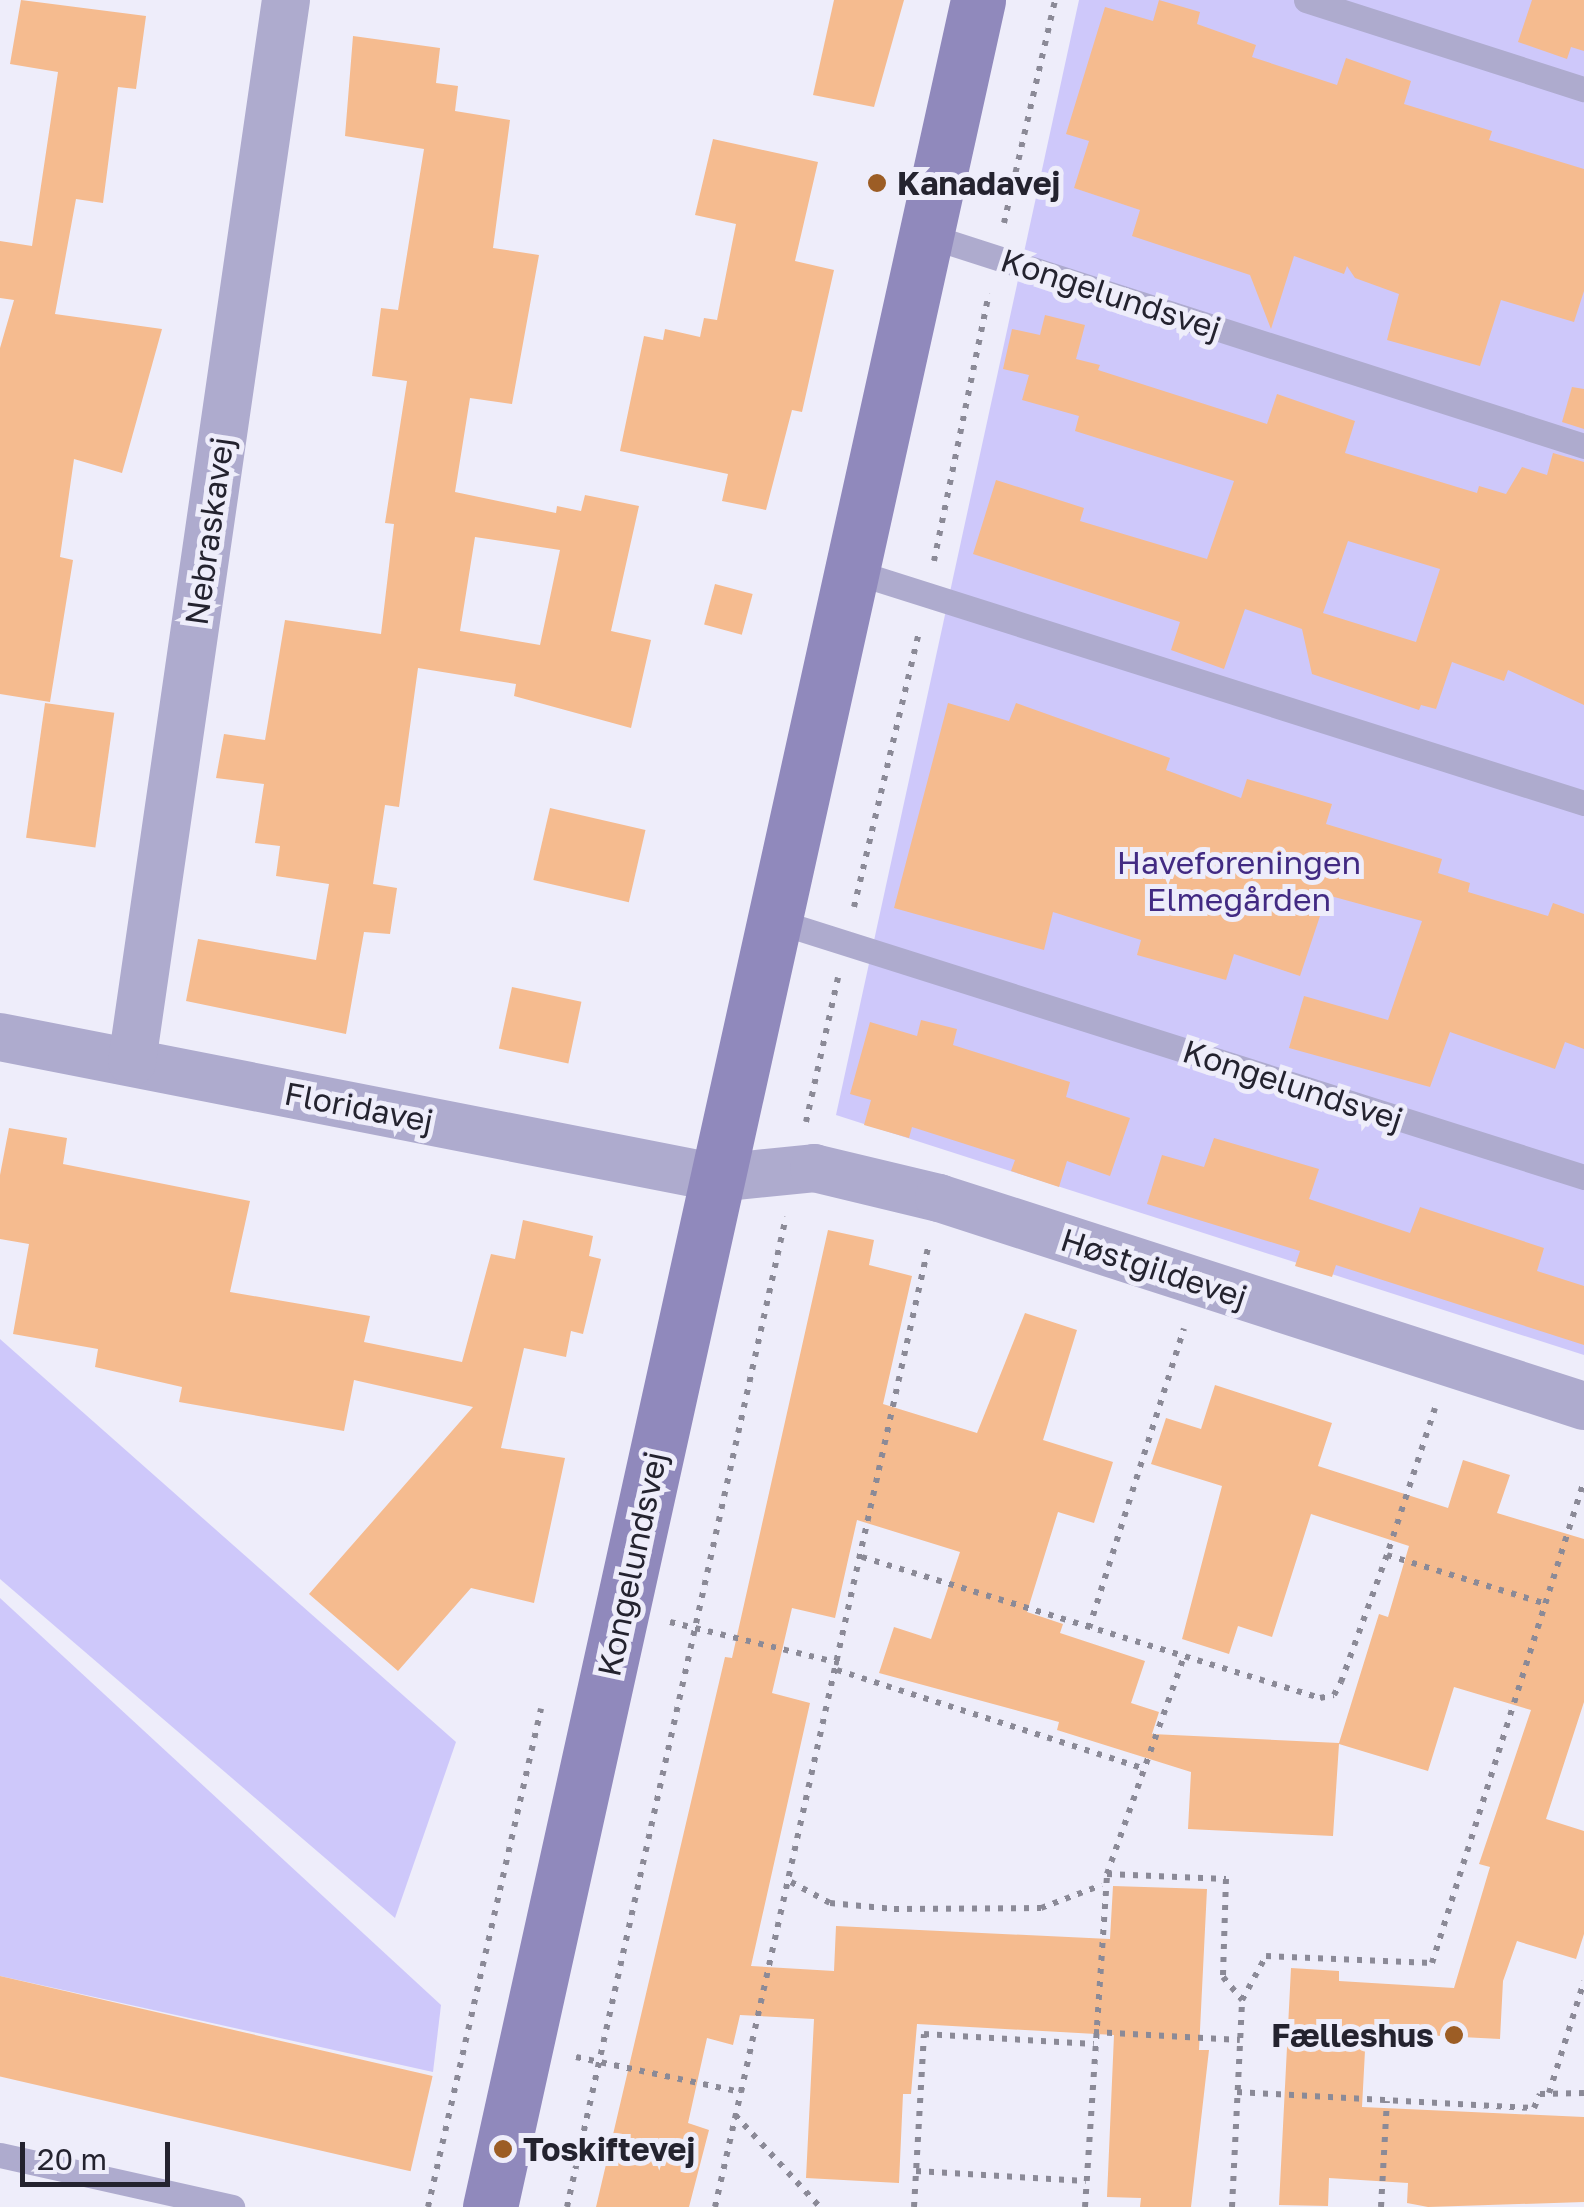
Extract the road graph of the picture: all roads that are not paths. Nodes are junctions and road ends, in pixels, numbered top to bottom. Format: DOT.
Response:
graph roads {
  1 [pos="286,0"];
  2 [pos="978,0"];
  3 [pos="1306,0"];
  4 [pos="1584,89"];
  5 [pos="924,234"];
  6 [pos="1584,446"];
  7 [pos="852,571"];
  8 [pos="1584,803"];
  9 [pos="772,920"];
  10 [pos="0,1036"];
  11 [pos="132,1062"];
  12 [pos="718,1178"];
  13 [pos="1584,1178"];
  14 [pos="1584,1406"];
  15 [pos="0,2155"];
  16 [pos="232,2207"];
  17 [pos="490,2207"];
  1 -- 11 [label="street, Nebraskavej"];
  2 -- 5 [label="street, Kongelundsvej"];
  3 -- 4 [label="lane"];
  5 -- 6 [label="lane, Kongelundsvej"];
  5 -- 7 [label="street, Kongelundsvej"];
  7 -- 8 [label="lane"];
  7 -- 9 [label="street, Kongelundsvej"];
  9 -- 12 [label="street, Kongelundsvej"];
  9 -- 13 [label="lane, Kongelundsvej"];
  10 -- 11 [label="street, Floridavej"];
  11 -- 12 [label="street, Floridavej"];
  12 -- 14 [label="street, Høstgildevej"];
  12 -- 17 [label="street, Kongelundsvej"];
  15 -- 16 [label="lane"];
}
